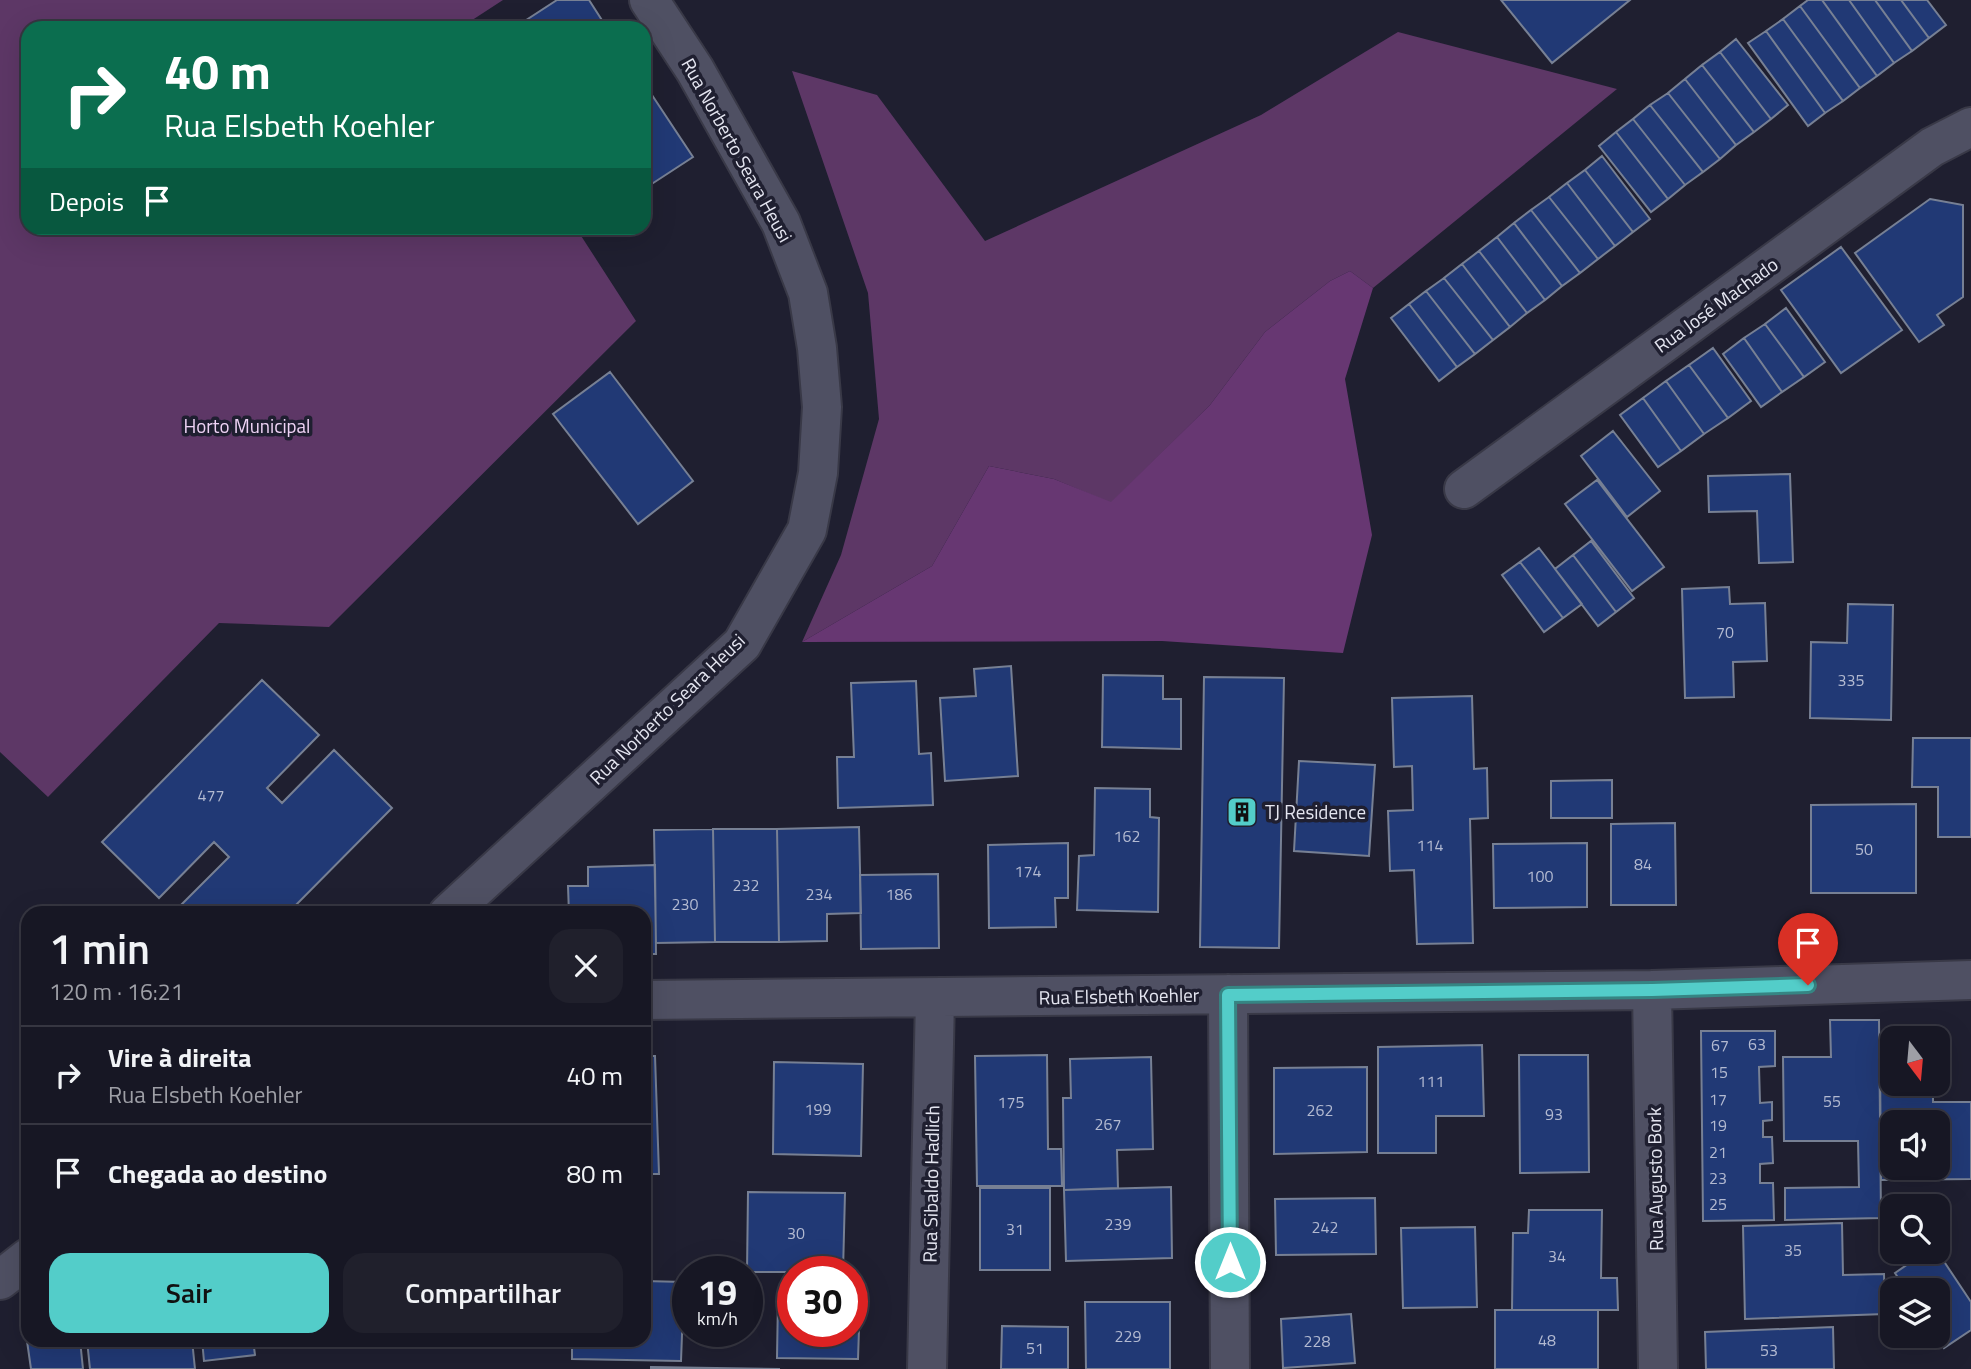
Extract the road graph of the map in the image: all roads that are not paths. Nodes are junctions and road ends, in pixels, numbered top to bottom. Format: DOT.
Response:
graph roads {
  1 [pos="649,0"];
  2 [pos="1971,127"];
  3 [pos="1464,489"];
  4 [pos="457,906"];
  5 [pos="1971,980"];
  6 [pos="1652,990"];
  7 [pos="1228,995"];
  8 [pos="935,998"];
  9 [pos="651,1000"];
  10 [pos="21,1264"];
  11 [pos="0,1280"];
  12 [pos="927,1369"];
  13 [pos="1230,1369"];
  14 [pos="1658,1369"];
  1 -- 4 [label="street, Rua Norberto Seara Heusi"];
  2 -- 3 [label="street, Rua José Machado"];
  5 -- 6 [label="street, Rua Elsbeth Koehler"];
  6 -- 7 [label="street, Rua Elsbeth Koehler"];
  6 -- 14 [label="street, Rua Augusto Bork"];
  7 -- 8 [label="street, Rua Elsbeth Koehler"];
  7 -- 13 [label="street"];
  8 -- 9 [label="street, Rua Elsbeth Koehler"];
  8 -- 12 [label="street, Rua Sibaldo Hadlich"];
  10 -- 11 [label="street"];
}
